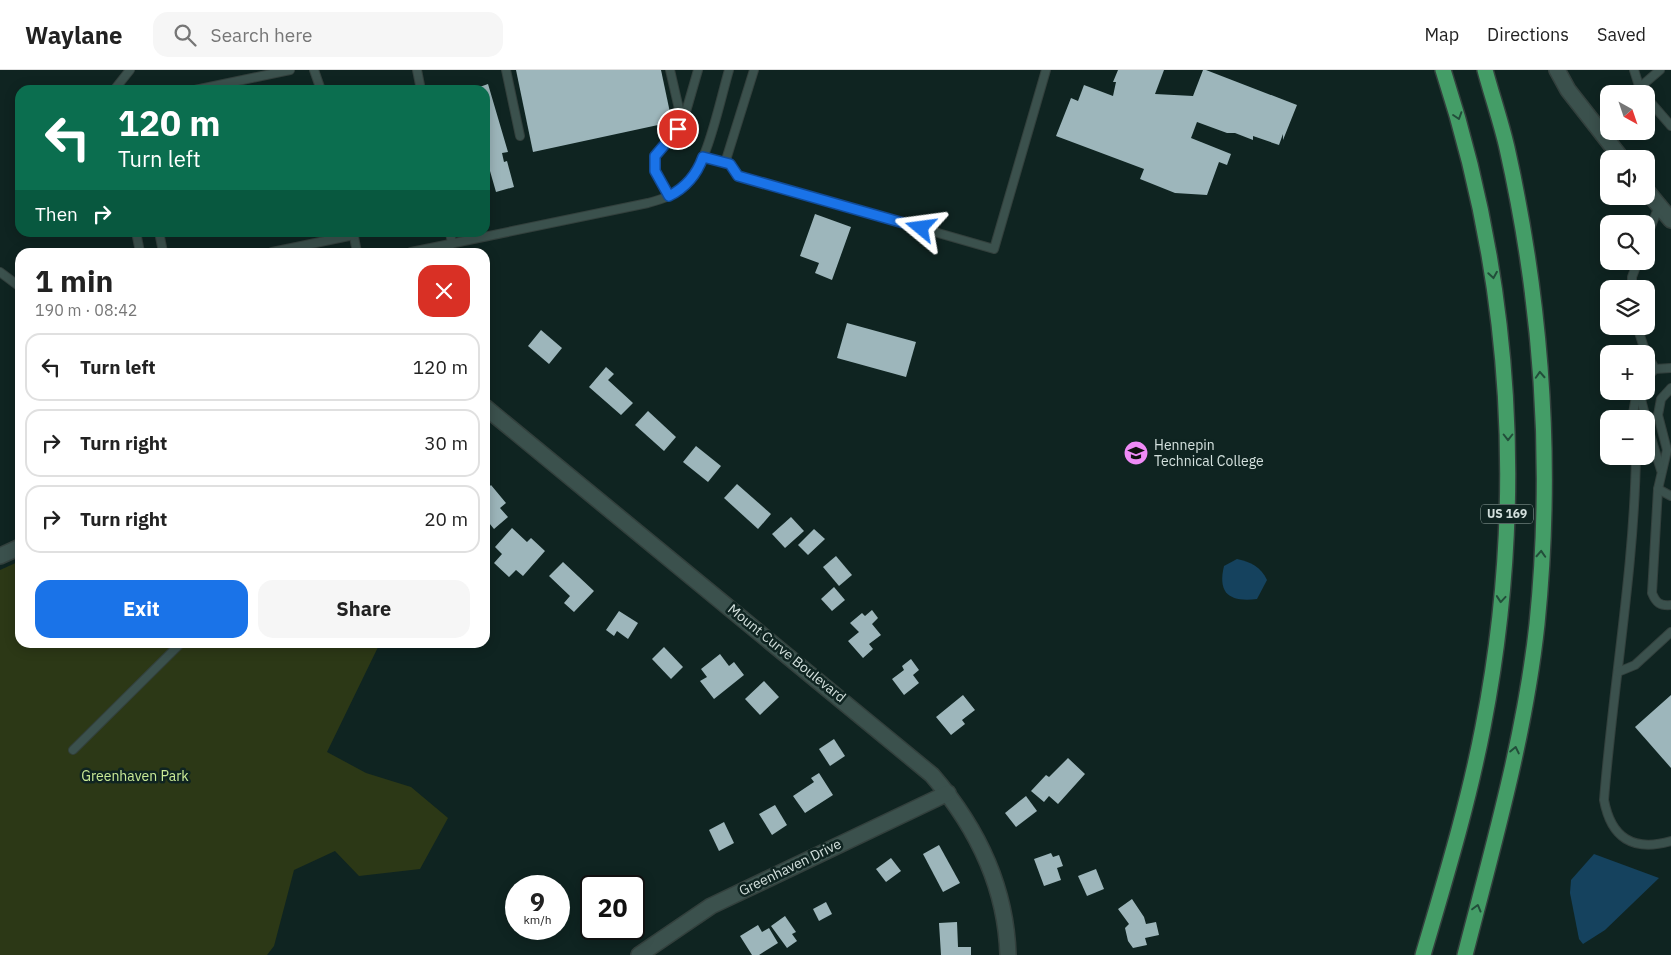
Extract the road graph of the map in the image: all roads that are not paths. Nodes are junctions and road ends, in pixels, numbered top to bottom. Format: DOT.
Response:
graph roads {
  1 [pos="130,70"];
  2 [pos="290,70"];
  3 [pos="314,70"];
  4 [pos="417,70"];
  5 [pos="506,70"];
  6 [pos="670,70"];
  7 [pos="698,70"];
  8 [pos="728,70"];
  9 [pos="754,70"];
  10 [pos="1046,70"];
  11 [pos="1443,70"];
  12 [pos="1484,70"];
  13 [pos="1557,70"];
  14 [pos="1634,70"];
  15 [pos="1660,70"];
  16 [pos="121,80"];
  17 [pos="118,85"];
  18 [pos="124,85"];
  19 [pos="219,85"];
  20 [pos="319,85"];
  21 [pos="420,85"];
  22 [pos="1640,85"];
  23 [pos="1649,85"];
  24 [pos="1655,107"];
  25 [pos="682,122"];
  26 [pos="1671,126"];
  27 [pos="520,136"];
  28 [pos="1615,150"];
  29 [pos="703,157"];
  30 [pos="725,163"];
  31 [pos="669,196"];
  32 [pos="1655,201"];
  33 [pos="1659,206"];
  34 [pos="1655,216"];
  35 [pos="1671,220"];
  36 [pos="490,236"];
  37 [pos="340,237"];
  38 [pos="451,237"];
  39 [pos="485,237"];
  40 [pos="452,244"];
  41 [pos="290,248"];
  42 [pos="432,248"];
  43 [pos="0,272"];
  44 [pos="15,283"];
  45 [pos="1671,368"];
  46 [pos="1655,369"];
  47 [pos="1671,388"];
  48 [pos="490,411"];
  49 [pos="1669,447"];
  50 [pos="1655,449"];
  51 [pos="1668,460"];
  52 [pos="1636,465"];
  53 [pos="1662,472"];
  54 [pos="1658,489"];
  55 [pos="1671,496"];
  56 [pos="15,549"];
  57 [pos="0,556"];
  58 [pos="1671,606"];
  59 [pos="1671,632"];
  60 [pos="176,648"];
  61 [pos="1618,672"];
  62 [pos="73,750"];
  63 [pos="948,792"];
  64 [pos="1671,841"];
  65 [pos="639,955"];
  66 [pos="1008,955"];
  67 [pos="1423,955"];
  68 [pos="1464,955"];
  1 -- 16 [label="lane"];
  2 -- 19 [label="lane"];
  3 -- 20 [label="lane"];
  4 -- 21 [label="lane"];
  5 -- 27 [label="lane"];
  6 -- 25 [label="lane"];
  7 -- 25 [label="lane"];
  8 -- 29 [label="lane"];
  9 -- 30 [label="lane"];
  10 -- 30 [label="lane"];
  11 -- 67 [label="highway, US 169, one-way"];
  68 -- 12 [label="highway, US 169, one-way"];
  13 -- 28 [label="street"];
  14 -- 22 [label="lane"];
  15 -- 23 [label="lane"];
  16 -- 17 [label="lane"];
  16 -- 18 [label="lane"];
  24 -- 26 [label="lane"];
  25 -- 31 [label="lane"];
  29 -- 30 [label="lane"];
  29 -- 31 [label="lane"];
  31 -- 36 [label="lane"];
  32 -- 33 [label="street"];
  33 -- 34 [label="lane"];
  33 -- 35 [label="street"];
  37 -- 41 [label="lane"];
  38 -- 40 [label="lane"];
  39 -- 40 [label="lane"];
  40 -- 42 [label="lane"];
  43 -- 44 [label="lane"];
  45 -- 46 [label="lane"];
  47 -- 49 [label="lane"];
  48 -- 63 [label="street, Mount Curve Boulevard"];
  49 -- 51 [label="lane"];
  50 -- 53 [label="lane"];
  51 -- 53 [label="lane"];
  52 -- 61 [label="lane"];
  53 -- 54 [label="lane"];
  54 -- 55 [label="lane"];
  54 -- 58 [label="lane"];
  56 -- 57 [label="street"];
  59 -- 61 [label="lane"];
  60 -- 62 [label="lane"];
  61 -- 64 [label="lane"];
  63 -- 65 [label="street, Greenhaven Drive"];
  63 -- 66 [label="street, Mount Curve Boulevard"];
}
